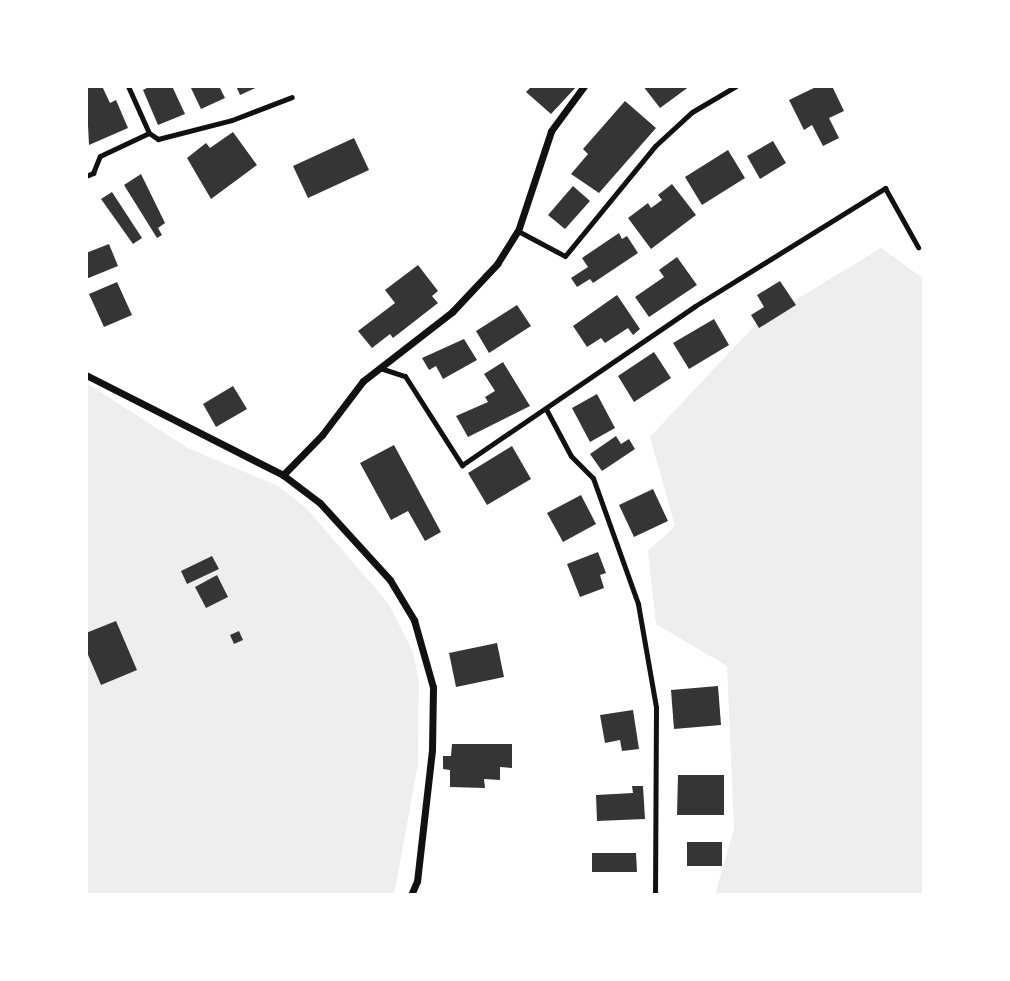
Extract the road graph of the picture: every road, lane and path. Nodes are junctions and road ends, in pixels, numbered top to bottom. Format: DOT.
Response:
graph roads {
  1 [pos="128,86"];
  2 [pos="584,86"];
  3 [pos="736,86"];
  4 [pos="292,97"];
  5 [pos="149,133"];
  6 [pos="86,176"];
  7 [pos="518,231"];
  8 [pos="918,247"];
  9 [pos="377,367"];
  10 [pos="86,376"];
  11 [pos="546,410"];
  12 [pos="283,475"];
  13 [pos="411,895"];
  14 [pos="655,895"];
  1 -- 5 [label="lane"];
  2 -- 7 [label="street"];
  3 -- 7 [label="lane"];
  4 -- 5 [label="lane"];
  5 -- 6 [label="lane"];
  7 -- 9 [label="street"];
  8 -- 11 [label="lane"];
  9 -- 11 [label="lane"];
  9 -- 12 [label="street"];
  10 -- 12 [label="street"];
  11 -- 14 [label="lane"];
  12 -- 13 [label="street"];
}
